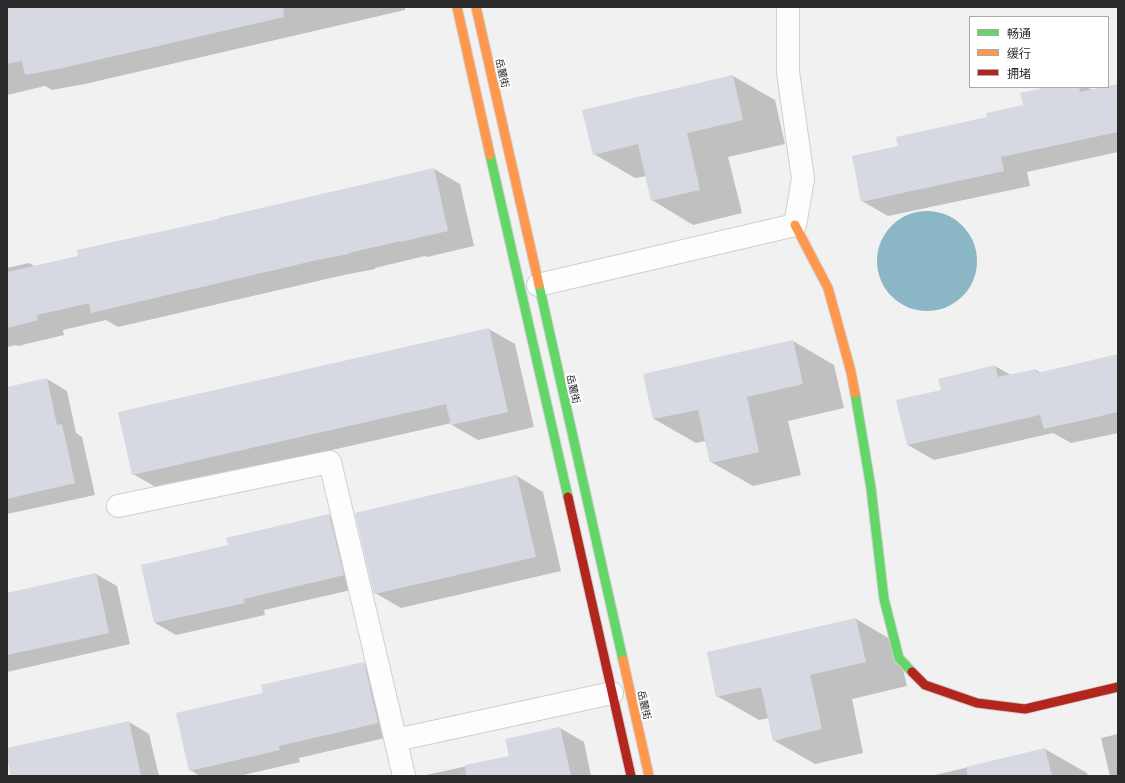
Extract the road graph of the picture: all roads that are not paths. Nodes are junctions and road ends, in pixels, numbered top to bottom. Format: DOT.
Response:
graph roads {
  1 [pos="458,7"];
  2 [pos="476,7"];
  3 [pos="788,7"];
  4 [pos="795,225"];
  5 [pos="538,285"];
  6 [pos="118,506"];
  7 [pos="1118,687"];
  8 [pos="612,693"];
  9 [pos="396,740"];
  10 [pos="404,776"];
  11 [pos="630,776"];
  12 [pos="649,776"];
  1 -- 8 [label="street"];
  2 -- 5 [label="street, 岳麓街"];
  3 -- 4 [label="street"];
  4 -- 5 [label="street"];
  4 -- 7 [label="street"];
  5 -- 12 [label="street, 岳麓街"];
  6 -- 9 [label="street"];
  8 -- 9 [label="street"];
  8 -- 11 [label="street"];
  9 -- 10 [label="street"];
}
